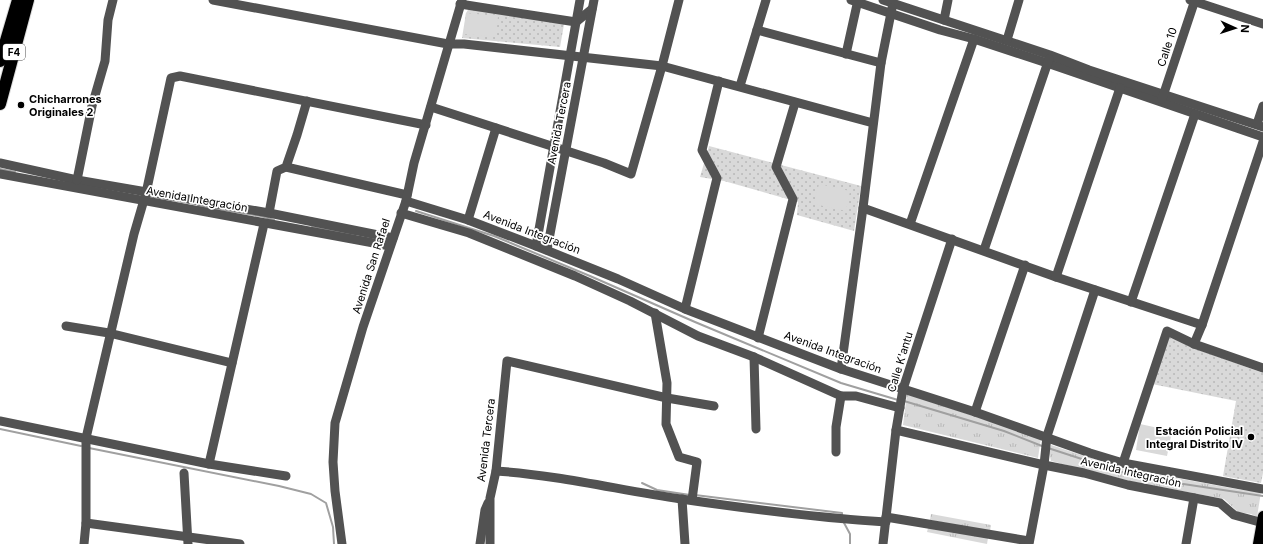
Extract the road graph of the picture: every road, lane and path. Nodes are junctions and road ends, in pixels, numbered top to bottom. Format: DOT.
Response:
graph roads {
  1 [pos="18,0"];
  2 [pos="28,0"];
  3 [pos="114,0"];
  4 [pos="213,0"];
  5 [pos="580,0"];
  6 [pos="679,0"];
  7 [pos="766,0"];
  8 [pos="883,0"];
  9 [pos="948,0"];
  10 [pos="1019,0"];
  11 [pos="856,1"];
  12 [pos="1193,1"];
  13 [pos="461,2"];
  14 [pos="894,2"];
  15 [pos="593,4"];
  16 [pos="890,14"];
  17 [pos="944,20"];
  18 [pos="576,22"];
  19 [pos="1263,24"];
  20 [pos="757,30"];
  21 [pos="974,39"];
  22 [pos="1007,40"];
  23 [pos="448,44"];
  24 [pos="846,54"];
  25 [pos="570,56"];
  26 [pos="583,58"];
  27 [pos="1049,59"];
  28 [pos="0,61"];
  29 [pos="882,63"];
  30 [pos="662,66"];
  31 [pos="719,81"];
  32 [pos="740,86"];
  33 [pos="1120,88"];
  34 [pos="1163,98"];
  35 [pos="307,101"];
  36 [pos="795,103"];
  37 [pos="0,104"];
  38 [pos="1263,106"];
  39 [pos="431,107"];
  40 [pos="1195,114"];
  41 [pos="873,123"];
  42 [pos="426,125"];
  43 [pos="1260,126"];
  44 [pos="496,128"];
  45 [pos="1263,137"];
  46 [pos="1263,142"];
  47 [pos="553,147"];
  48 [pos="566,151"];
  49 [pos="0,163"];
  50 [pos="286,167"];
  51 [pos="0,174"];
  52 [pos="77,180"];
  53 [pos="144,197"];
  54 [pos="407,198"];
  55 [pos="863,208"];
  56 [pos="268,213"];
  57 [pos="402,213"];
  58 [pos="468,220"];
  59 [pos="264,224"];
  60 [pos="910,224"];
  61 [pos="952,239"];
  62 [pos="392,242"];
  63 [pos="536,246"];
  64 [pos="547,250"];
  65 [pos="984,250"];
  66 [pos="1025,265"];
  67 [pos="1056,277"];
  68 [pos="1095,290"];
  69 [pos="1131,302"];
  70 [pos="685,309"];
  71 [pos="655,313"];
  72 [pos="1202,325"];
  73 [pos="66,326"];
  74 [pos="109,333"];
  75 [pos="758,338"];
  76 [pos="1194,344"];
  77 [pos="754,357"];
  78 [pos="232,362"];
  79 [pos="1263,368"];
  80 [pos="841,369"];
  81 [pos="841,396"];
  82 [pos="667,398"];
  83 [pos="901,400"];
  84 [pos="714,406"];
  85 [pos="975,412"];
  86 [pos="0,421"];
  87 [pos="756,429"];
  88 [pos="896,430"];
  89 [pos="1047,436"];
  90 [pos="86,438"];
  91 [pos="836,452"];
  92 [pos="1123,463"];
  93 [pos="209,464"];
  94 [pos="1044,465"];
  95 [pos="496,471"];
  96 [pos="184,473"];
  97 [pos="286,476"];
  98 [pos="1263,489"];
  99 [pos="490,498"];
  100 [pos="1194,498"];
  101 [pos="682,499"];
  102 [pos="692,500"];
  103 [pos="886,520"];
  104 [pos="1263,520"];
  105 [pos="86,523"];
  106 [pos="188,541"];
  107 [pos="1029,543"];
  108 [pos="84,544"];
  109 [pos="240,544"];
  110 [pos="342,544"];
  111 [pos="480,544"];
  112 [pos="490,544"];
  113 [pos="685,544"];
  114 [pos="883,544"];
  115 [pos="1186,544"];
  116 [pos="1258,544"];
  1 -- 28 [label="highway, F4"];
  2 -- 37 [label="highway, F4"];
  3 -- 52 [label="street"];
  4 -- 23 [label="street"];
  5 -- 18 [label="street, Avenida Tercera"];
  6 -- 30 [label="street"];
  7 -- 20 [label="street"];
  8 -- 14 [label="street"];
  9 -- 17 [label="street"];
  10 -- 22 [label="street"];
  11 -- 16 [label="street"];
  11 -- 24 [label="street"];
  12 -- 19 [label="street"];
  12 -- 34 [label="street, Calle 10"];
  13 -- 18 [label="street"];
  13 -- 23 [label="street, Avenida San Rafael"];
  14 -- 16 [label="street"];
  14 -- 17 [label="street"];
  15 -- 18 [label="street"];
  15 -- 26 [label="street, Avenida Tercera"];
  16 -- 21 [label="street"];
  16 -- 29 [label="street"];
  17 -- 22 [label="street"];
  18 -- 25 [label="street, Avenida Tercera"];
  20 -- 24 [label="street"];
  20 -- 32 [label="street"];
  21 -- 27 [label="street"];
  21 -- 60 [label="street"];
  22 -- 27 [label="street"];
  23 -- 25 [label="street"];
  23 -- 39 [label="street, Avenida San Rafael"];
  24 -- 29 [label="street"];
  25 -- 26 [label="street"];
  25 -- 47 [label="street, Avenida Tercera"];
  26 -- 30 [label="street"];
  26 -- 48 [label="street, Avenida Tercera"];
  27 -- 33 [label="street"];
  27 -- 34 [label="street"];
  27 -- 65 [label="street"];
  29 -- 41 [label="street"];
  30 -- 31 [label="street"];
  30 -- 48 [label="street"];
  31 -- 32 [label="street"];
  31 -- 70 [label="street"];
  32 -- 36 [label="street"];
  33 -- 34 [label="street"];
  33 -- 67 [label="street"];
  34 -- 40 [label="street"];
  34 -- 43 [label="street"];
  35 -- 42 [label="street"];
  35 -- 50 [label="street"];
  35 -- 53 [label="street"];
  36 -- 41 [label="street"];
  36 -- 75 [label="street"];
  38 -- 43 [label="street"];
  39 -- 42 [label="street, Avenida San Rafael"];
  39 -- 44 [label="street"];
  40 -- 45 [label="street"];
  40 -- 69 [label="street"];
  41 -- 55 [label="street"];
  42 -- 54 [label="street, Avenida San Rafael"];
  44 -- 47 [label="street"];
  44 -- 58 [label="street"];
  46 -- 72 [label="street"];
  47 -- 48 [label="street"];
  47 -- 63 [label="street, Avenida Tercera"];
  48 -- 64 [label="street, Avenida Tercera"];
  49 -- 52 [label="street"];
  50 -- 54 [label="street, Avenida Integración"];
  50 -- 56 [label="street"];
  51 -- 53 [label="street, Avenida Integración"];
  52 -- 53 [label="street"];
  53 -- 56 [label="street, Avenida Integración"];
  53 -- 59 [label="street, Avenida Integración"];
  53 -- 74 [label="street"];
  54 -- 57 [label="street, Avenida San Rafael"];
  54 -- 58 [label="street, Avenida Integración"];
  55 -- 60 [label="street"];
  55 -- 80 [label="street"];
  56 -- 62 [label="street, Avenida Integración"];
  57 -- 62 [label="street, Avenida San Rafael"];
  57 -- 71 [label="street, Avenida Integración"];
  58 -- 63 [label="street, Avenida Integración"];
  59 -- 62 [label="street, Avenida Integración"];
  59 -- 78 [label="street"];
  60 -- 61 [label="street"];
  61 -- 65 [label="street"];
  61 -- 83 [label="street, Calle K'antu"];
  62 -- 110 [label="street, Avenida San Rafael"];
  63 -- 64 [label="street, Avenida Integración"];
  64 -- 70 [label="street, Avenida Integración"];
  65 -- 66 [label="street"];
  66 -- 67 [label="street"];
  66 -- 85 [label="street"];
  67 -- 68 [label="street"];
  68 -- 69 [label="street"];
  68 -- 89 [label="street"];
  69 -- 72 [label="street"];
  70 -- 75 [label="street, Avenida Integración"];
  71 -- 77 [label="street, Avenida Integración"];
  71 -- 82 [label="street"];
  72 -- 76 [label="street"];
  73 -- 74 [label="street"];
  74 -- 78 [label="street"];
  74 -- 90 [label="street"];
  75 -- 80 [label="street, Avenida Integración"];
  76 -- 79 [label="street"];
  76 -- 92 [label="street"];
  77 -- 81 [label="street, Avenida Integración"];
  77 -- 87 [label="street"];
  78 -- 93 [label="street"];
  80 -- 83 [label="street, Avenida Integración"];
  81 -- 83 [label="street, Avenida Integración"];
  81 -- 91 [label="street"];
  82 -- 84 [label="street"];
  82 -- 95 [label="street, Avenida Tercera"];
  82 -- 102 [label="street"];
  83 -- 85 [label="street, Avenida Integración"];
  83 -- 88 [label="street, Calle K'antu"];
  85 -- 89 [label="street, Avenida Integración"];
  86 -- 90 [label="street"];
  88 -- 94 [label="street, Avenida Integración"];
  88 -- 103 [label="street, Calle K'antu"];
  89 -- 92 [label="street, Avenida Integración"];
  89 -- 94 [label="street"];
  90 -- 93 [label="street"];
  90 -- 105 [label="street"];
  92 -- 98 [label="street, Avenida Integración"];
  93 -- 97 [label="street"];
  94 -- 100 [label="street, Avenida Integración"];
  94 -- 107 [label="street"];
  95 -- 99 [label="street, Avenida Tercera"];
  95 -- 101 [label="street"];
  96 -- 106 [label="street"];
  99 -- 111 [label="street, Avenida Tercera"];
  99 -- 112 [label="street, Avenida Tercera"];
  100 -- 104 [label="street, Avenida Integración"];
  100 -- 115 [label="street"];
  101 -- 102 [label="street"];
  101 -- 113 [label="street"];
  102 -- 103 [label="street"];
  103 -- 107 [label="street"];
  103 -- 114 [label="street, Calle K'antu"];
  104 -- 116 [label="main road"];
  105 -- 106 [label="street"];
  105 -- 108 [label="street"];
  106 -- 109 [label="street"];
}
